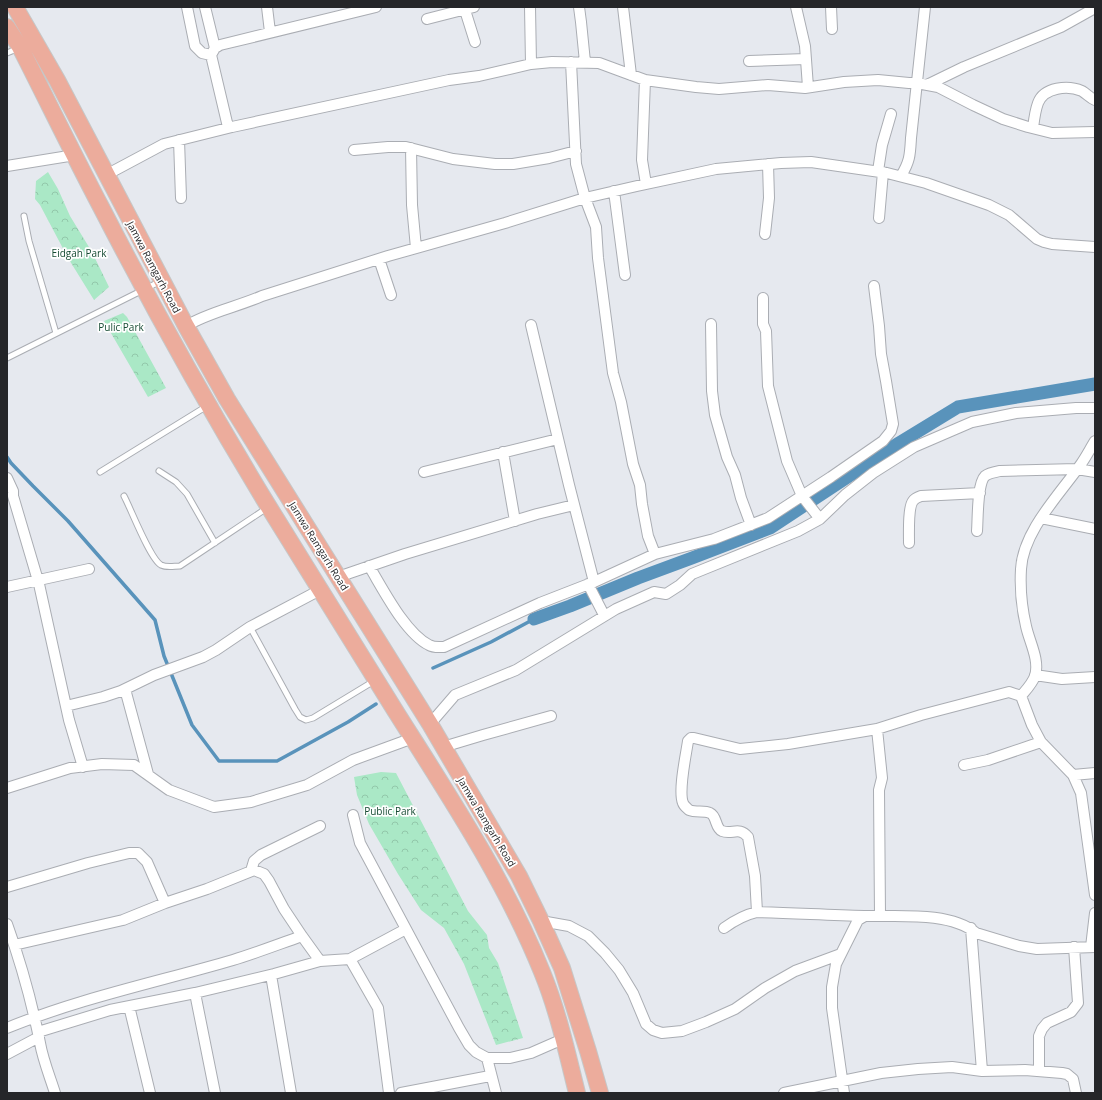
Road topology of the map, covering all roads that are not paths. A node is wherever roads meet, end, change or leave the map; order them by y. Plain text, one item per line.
1 (15, 7) edge
2 (187, 7) edge
3 (206, 7) edge
4 (267, 7) edge
5 (376, 7) edge
6 (530, 7) edge
7 (579, 7) edge
8 (623, 7) edge
9 (796, 7) edge
10 (831, 7) edge
11 (925, 7) edge
12 (467, 8) edge
13 (1095, 8) edge
14 (344, 11) edge
15 (427, 19) dead end
16 (7, 27) edge
17 (832, 29) dead end
18 (270, 32) junction
19 (475, 42) dead end
20 (13, 50) edge
21 (213, 52) junction
22 (806, 59) junction
23 (749, 61) dead end
24 (571, 62) junction
25 (585, 62) junction
26 (531, 64) junction
27 (631, 75) junction
28 (645, 80) junction
29 (922, 84) junction
30 (808, 87) junction
31 (1095, 100) edge
32 (891, 114) dead end
33 (228, 128) junction
34 (1033, 128) junction
35 (1095, 132) edge
36 (179, 140) junction
37 (411, 148) junction
38 (354, 150) dead end
39 (576, 150) junction
40 (75, 155) junction
41 (768, 164) junction
42 (7, 166) edge
43 (880, 172) junction
44 (106, 175) junction
45 (900, 176) junction
46 (646, 184) junction
47 (614, 191) junction
48 (181, 198) dead end
49 (585, 198) junction
50 (24, 216) dead end
51 (879, 218) dead end
52 (765, 234) dead end
53 (1095, 246) edge
54 (416, 248) junction
55 (379, 259) junction
56 (625, 275) dead end
57 (162, 280) junction
58 (874, 286) dead end
59 (144, 288) junction
60 (391, 295) dead end
61 (763, 298) dead end
62 (711, 324) dead end
63 (531, 325) dead end
64 (186, 326) junction
65 (56, 333) junction
66 (7, 358) edge
67 (208, 405) junction
68 (1095, 408) edge
69 (558, 439) junction
70 (1095, 441) edge
71 (503, 452) junction
72 (1077, 469) junction
73 (159, 471) dead end
74 (100, 472) dead end
75 (424, 472) dead end
76 (1095, 472) edge
77 (7, 478) edge
78 (980, 494) junction
79 (124, 496) dead end
80 (10, 498) edge
81 (803, 499) junction
82 (574, 505) junction
83 (269, 506) junction
84 (818, 516) junction
85 (1041, 518) junction
86 (515, 521) junction
87 (751, 525) junction
88 (1095, 529) edge
89 (977, 531) dead end
90 (215, 543) junction
91 (909, 543) dead end
92 (655, 554) junction
93 (369, 566) junction
94 (89, 569) dead end
95 (338, 577) junction
96 (38, 580) junction
97 (591, 585) junction
98 (7, 587) edge
99 (320, 590) junction
100 (604, 615) junction
101 (250, 627) junction
102 (1035, 675) junction
103 (1095, 677) edge
104 (379, 684) junction
105 (125, 689) junction
106 (1021, 696) junction
107 (66, 706) junction
108 (551, 716) dead end
109 (430, 724) junction
110 (877, 729) junction
111 (413, 738) junction
112 (1041, 742) junction
113 (443, 747) junction
114 (964, 765) dead end
115 (83, 767) junction
116 (1095, 773) edge
117 (148, 774) junction
118 (1073, 775) junction
119 (8, 786) edge
120 (354, 815) dead end
121 (320, 826) dead end
122 (251, 871) junction
123 (7, 887) edge
124 (1095, 894) edge
125 (165, 903) junction
126 (757, 912) junction
127 (1095, 913) edge
128 (865, 916) junction
129 (880, 916) junction
130 (541, 921) junction
131 (7, 924) edge
132 (724, 928) dead end
133 (971, 928) junction
134 (406, 929) junction
135 (302, 936) junction
136 (14, 945) junction
137 (1074, 947) junction
138 (1093, 947) edge
139 (841, 954) junction
140 (350, 959) junction
141 (320, 961) junction
142 (271, 975) junction
143 (195, 993) junction
144 (129, 1006) junction
145 (34, 1017) junction
146 (579, 1020) junction
147 (7, 1028) edge
148 (562, 1033) junction
149 (39, 1035) junction
150 (7, 1054) edge
151 (487, 1058) junction
152 (982, 1071) junction
153 (1039, 1071) junction
154 (490, 1076) junction
155 (842, 1080) junction
156 (55, 1093) edge
157 (150, 1093) edge
158 (215, 1093) edge
159 (292, 1093) edge
160 (389, 1093) edge
161 (401, 1093) edge
162 (496, 1093) edge
163 (577, 1093) edge
164 (600, 1093) edge
165 (784, 1093) edge
166 (844, 1093) edge
167 (1076, 1093) edge

1 - 44 highway, Jamwa Ramgarh Road
2 - 21 street
3 - 21 street
4 - 18 street
5 - 14 street
6 - 26 street
7 - 25 street
8 - 27 street
9 - 22 street
10 - 17 street
11 - 29 street
12 - 15 street
12 - 19 street
13 - 29 street
14 - 18 street
16 - 20 highway, Jamwa Ramgarh Road
18 - 21 street
20 - 40 highway, Jamwa Ramgarh Road
21 - 33 street
22 - 23 street
22 - 30 street
24 - 25 street
24 - 26 street
24 - 39 street
25 - 27 street
26 - 33 street
27 - 28 street
28 - 30 street
28 - 46 street
29 - 30 street
29 - 34 street
29 - 45 street
31 - 34 street
32 - 43 street
33 - 36 street
34 - 35 street
36 - 44 street
36 - 48 street
37 - 38 street
37 - 39 street
37 - 54 street
39 - 49 street
40 - 42 street
40 - 59 highway, Jamwa Ramgarh Road
41 - 43 street
41 - 46 street
41 - 52 street
43 - 45 street
43 - 51 street
44 - 57 highway, Jamwa Ramgarh Road
45 - 53 street
46 - 47 street
47 - 49 street
47 - 56 street
49 - 54 street
49 - 92 street
50 - 65 lane
54 - 55 street
55 - 60 street
55 - 64 street
57 - 59 lane
57 - 64 highway, Jamwa Ramgarh Road
58 - 81 street
59 - 65 lane
59 - 67 highway, Jamwa Ramgarh Road
61 - 81 street
62 - 87 street
63 - 69 street
64 - 95 highway, Jamwa Ramgarh Road
65 - 66 lane
67 - 74 lane
67 - 83 highway, Jamwa Ramgarh Road
68 - 84 street
69 - 71 street
69 - 82 street
70 - 72 street
71 - 75 street
71 - 86 street
72 - 76 street
72 - 78 street
72 - 85 street
73 - 90 lane
77 - 80 street
78 - 89 street
78 - 91 street
79 - 90 lane
80 - 96 street
81 - 84 street
81 - 87 street
82 - 86 street
82 - 97 street
83 - 90 lane
83 - 99 highway, Jamwa Ramgarh Road
84 - 100 street
85 - 88 street
85 - 102 street
86 - 93 street
87 - 92 street
92 - 97 street
93 - 95 street
93 - 97 street
94 - 96 street
95 - 109 highway, Jamwa Ramgarh Road
96 - 98 street
96 - 107 street
97 - 100 street
99 - 101 street
99 - 104 highway, Jamwa Ramgarh Road
100 - 109 street
101 - 104 lane
101 - 105 street
102 - 103 street
102 - 106 street
104 - 111 highway, Jamwa Ramgarh Road
105 - 107 street
105 - 117 street
106 - 110 street
106 - 112 street
107 - 115 street
108 - 113 street
109 - 113 highway, Jamwa Ramgarh Road
110 - 126 street
110 - 129 street
111 - 117 street
111 - 148 highway, Jamwa Ramgarh Road
112 - 114 street
112 - 118 street
113 - 130 highway, Jamwa Ramgarh Road
115 - 117 street
115 - 119 street
116 - 118 street
118 - 124 street
120 - 134 street
121 - 122 street
122 - 125 street
122 - 135 street
123 - 125 street
125 - 136 street
126 - 128 street
126 - 132 street
127 - 138 street
128 - 129 street
128 - 139 street
129 - 133 street
130 - 139 street
130 - 146 highway, Jamwa Ramgarh Road
131 - 136 street
133 - 137 street
133 - 152 street
134 - 140 street
134 - 151 street
135 - 141 street
135 - 145 street
136 - 145 street
137 - 138 street
137 - 153 street
139 - 155 street
140 - 141 street
140 - 160 street
141 - 142 street
142 - 143 street
142 - 159 street
143 - 144 street
143 - 158 street
144 - 149 street
144 - 157 street
145 - 147 street
145 - 149 street
146 - 148 highway
146 - 164 highway, Jamwa Ramgarh Road
148 - 151 street
148 - 163 highway, Jamwa Ramgarh Road
149 - 150 street
149 - 156 street
151 - 154 street
152 - 153 street
152 - 155 street
153 - 167 street
154 - 161 street
154 - 162 street
155 - 165 street
155 - 166 street

